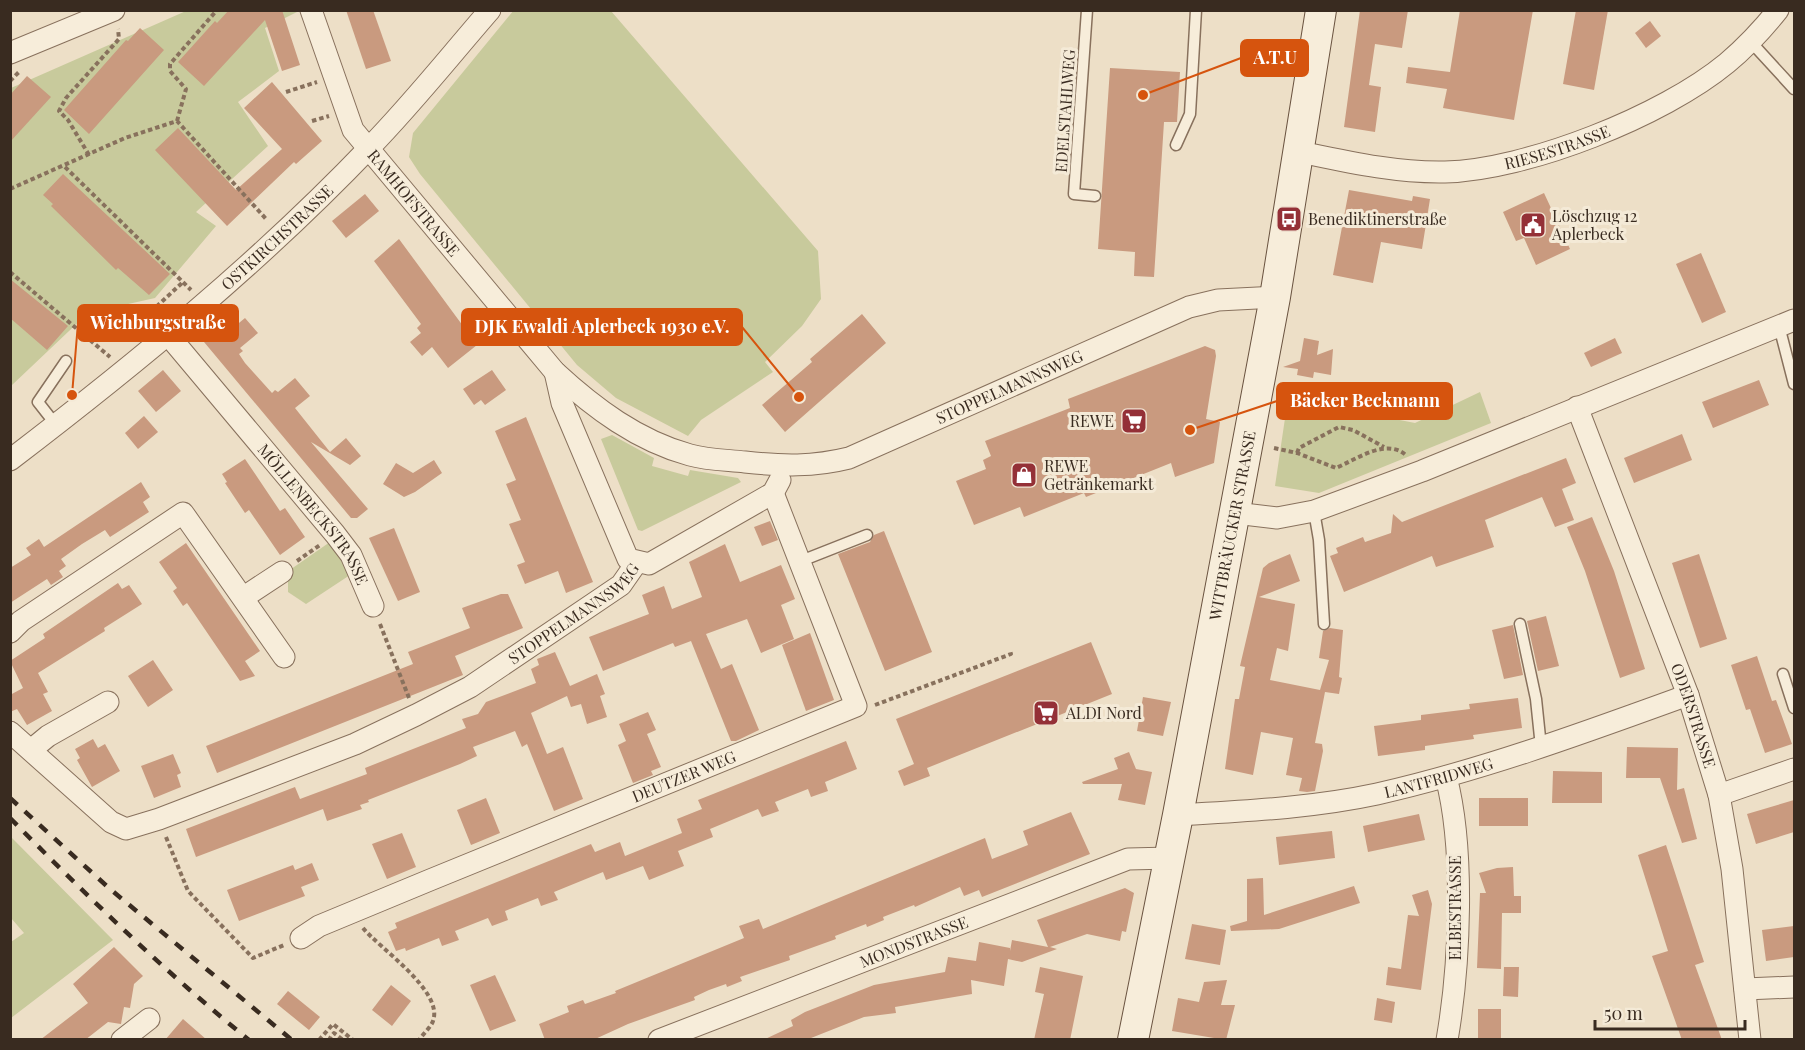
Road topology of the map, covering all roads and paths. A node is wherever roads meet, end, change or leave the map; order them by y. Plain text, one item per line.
1 (217, 10) edge
2 (311, 10) edge
3 (490, 10) edge
4 (1087, 10) edge
5 (1196, 10) edge
6 (1321, 10) edge
7 (1778, 10) edge
8 (115, 15) edge
9 (1751, 42) junction
10 (10, 53) edge
11 (332, 77) junction
12 (1794, 89) edge
13 (286, 92) dead end
14 (177, 121) junction
15 (1176, 145) dead end
16 (370, 148) junction
17 (1300, 152) junction
18 (89, 155) junction
19 (65, 167) junction
20 (10, 189) edge
21 (1095, 196) dead end
22 (279, 234) junction
23 (10, 272) edge
24 (183, 282) junction
25 (1275, 297) junction
26 (204, 303) junction
27 (1786, 323) edge
28 (168, 336) junction
29 (88, 338) junction
30 (66, 361) dead end
31 (126, 371) junction
32 (555, 372) junction
33 (1794, 384) edge
34 (1577, 407) junction
35 (56, 425) junction
36 (1384, 447) junction
37 (1274, 448) dead end
38 (1297, 453) junction
39 (10, 460) edge
40 (786, 467) junction
41 (1422, 471) junction
42 (773, 493) junction
43 (1314, 512) junction
44 (1235, 513) junction
45 (335, 534) junction
46 (867, 535) dead end
47 (801, 561) junction
48 (637, 562) junction
49 (282, 572) joint
50 (244, 597) junction
51 (373, 606) joint
52 (1324, 624) dead end
53 (1520, 624) dead end
54 (10, 632) edge
55 (1010, 651) dead end
56 (284, 657) dead end
57 (1783, 674) dead end
58 (1688, 695) junction
59 (108, 702) dead end
60 (856, 706) junction
61 (1794, 708) edge
62 (416, 715) junction
63 (10, 732) edge
64 (1541, 747) junction
65 (31, 750) junction
66 (1794, 769) edge
67 (1446, 777) junction
68 (1719, 795) junction
69 (1178, 815) junction
70 (159, 819) junction
71 (1170, 858) junction
72 (352, 913) junction
73 (301, 938) joint
74 (1794, 987) edge
75 (1745, 989) junction
76 (149, 1019) dead end
77 (320, 1039) edge
78 (122, 1040) edge
79 (332, 1040) edge
80 (343, 1040) edge
81 (353, 1040) edge
82 (419, 1040) edge
83 (659, 1040) edge
84 (1133, 1040) edge
85 (1447, 1040) edge
86 (1750, 1040) edge

1 - 14 path
2 - 11 street, RAMHOFSTRASSE
3 - 16 street, OSTKIRCHSTRASSE
4 - 21 lane, EDELSTAHLWEG
5 - 15 lane
6 - 17 main road, WITTBRÄUCKER STRASSE
7 - 9 street, RIESESTRASSE
8 - 10 street
8 - 18 path
9 - 12 lane
9 - 17 street, RIESESTRASSE
11 - 13 path
11 - 16 street, RAMHOFSTRASSE
14 - 18 path
14 - 22 path
16 - 22 street, OSTKIRCHSTRASSE
16 - 32 street, RAMHOFSTRASSE
17 - 25 main road, WITTBRÄUCKER STRASSE
18 - 19 path
19 - 20 path
19 - 24 path
22 - 26 street, OSTKIRCHSTRASSE
23 - 29 path
24 - 26 path
24 - 29 path
25 - 40 street, STOPPELMANNSWEG
25 - 44 main road, WITTBRÄUCKER STRASSE
26 - 28 street, OSTKIRCHSTRASSE
27 - 33 lane
27 - 34 street
28 - 31 street, OSTKIRCHSTRASSE
28 - 45 street, MÖLLENBECKSTRASSE
29 - 31 path
30 - 35 lane
31 - 35 street, OSTKIRCHSTRASSE
32 - 40 street, RAMHOFSTRASSE
32 - 48 street, RAMHOFSTRASSE
34 - 41 street
34 - 58 street, ODERSTRASSE
35 - 39 street, OSTKIRCHSTRASSE
36 - 38 path
36 - 38 path
36 - 41 path
37 - 38 path
40 - 42 street
41 - 43 street
42 - 47 street
42 - 48 street, STOPPELMANNSWEG
43 - 44 street
43 - 52 lane
44 - 69 main road, WITTBRÄUCKER STRASSE
45 - 49 path
45 - 51 street, MÖLLENBECKSTRASSE
46 - 47 lane
47 - 60 street
48 - 62 street, STOPPELMANNSWEG
49 - 50 street
50 - 54 street
50 - 56 street
51 - 62 path, MÖLLENBECKSTRASSE
53 - 64 lane
55 - 60 path
57 - 61 lane
58 - 64 street, LANTFRIDWEG
58 - 68 street, ODERSTRASSE
59 - 65 street
60 - 72 street, DEUTZER WEG
62 - 70 street, STOPPELMANNSWEG
63 - 65 street
64 - 67 street, LANTFRIDWEG
65 - 70 street, STOPPELMANNSWEG
66 - 68 street
67 - 69 street, LANTFRIDWEG
67 - 85 street, ELBESTRASSE
68 - 75 street, ODERSTRASSE
69 - 71 main road, WITTBRÄUCKER STRASSE
70 - 73 path
71 - 83 street, MONDSTRASSE
71 - 84 main road, WITTBRÄUCKER STRASSE
72 - 73 street, DEUTZER WEG
72 - 82 path
74 - 75 street
75 - 86 street, ODERSTRASSE
76 - 78 street
77 - 81 path
79 - 80 path

